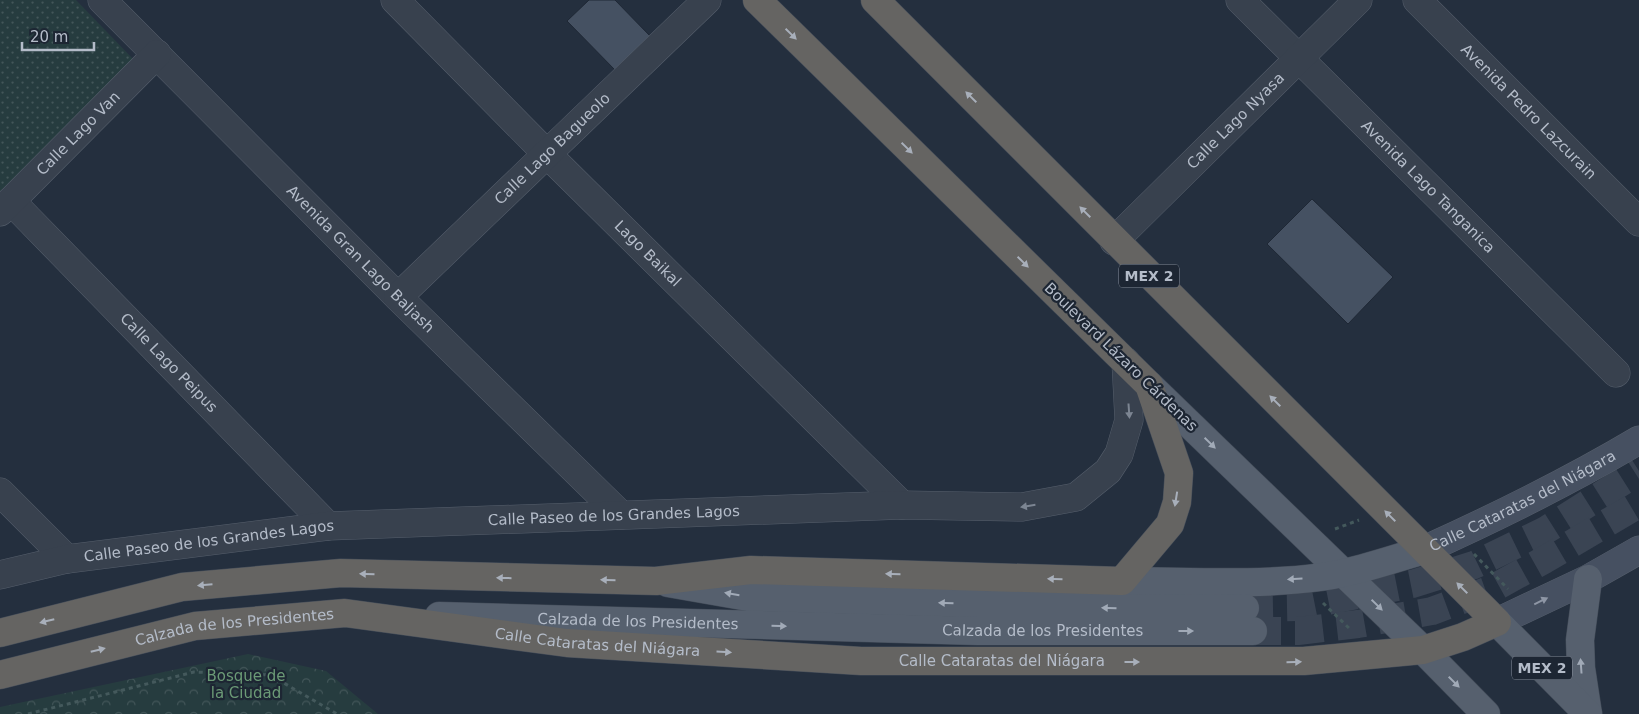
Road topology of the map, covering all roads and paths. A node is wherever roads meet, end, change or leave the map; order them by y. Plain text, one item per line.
1 (102, 0) edge
2 (394, 0) edge
3 (707, 0) edge
4 (756, 0) edge
5 (874, 0) edge
6 (1240, 0) edge
7 (1358, 0) edge
8 (1417, 0) edge
9 (157, 54) junction
10 (1299, 59) junction
11 (548, 155) junction
12 (6, 207) edge
13 (1639, 222) edge
14 (1114, 241) junction
15 (398, 297) junction
16 (1126, 362) junction
17 (1616, 373) dead end
18 (1149, 385) junction
19 (1639, 440) edge
20 (0, 492) edge
21 (902, 506) junction
22 (1385, 511) junction
23 (621, 515) junction
24 (328, 526) junction
25 (1456, 536) junction
26 (1308, 539) junction
27 (1424, 550) junction
28 (1639, 550) edge
29 (68, 559) junction
30 (1344, 573) junction
31 (0, 575) edge
32 (1588, 578) junction
33 (656, 580) junction
34 (1299, 580) junction
35 (1122, 581) junction
36 (1527, 608) junction
37 (345, 613) junction
38 (1497, 622) junction
39 (0, 633) edge
40 (1423, 650) junction
41 (1376, 655) junction
42 (0, 675) edge
43 (28, 714) edge
44 (338, 714) edge
45 (1486, 714) edge
46 (1588, 714) edge

1 - 9 street, Avenida Gran Lago Baljash
2 - 11 street, Lago Baikal
3 - 11 street, Calle Lago Bagueolo
4 -> 16 highway, Boulevard Lázaro Cárdenas
14 -> 5 highway, MEX 2
6 - 10 street, Avenida Lago Tanganica
7 - 10 street, Calle Lago Nyasa
8 - 13 street, Avenida Pedro Lazcurain
9 - 12 street, Calle Lago Van
9 - 15 street, Avenida Gran Lago Baljash
10 - 14 street, Calle Lago Nyasa
10 - 17 street, Avenida Lago Tanganica
11 - 15 street, Calle Lago Bagueolo
11 - 21 street, Lago Baikal
12 - 24 street, Calle Lago Peipus
22 -> 14 highway, MEX 2
15 - 23 street, Avenida Gran Lago Baljash
16 - 18 highway, Boulevard Lázaro Cárdenas
16 -> 21 street, Calle Paseo de los Grandes Lagos
18 -> 26 main road, Boulevard Lázaro Cárdenas
18 -> 35 highway
19 - 25 main road, Calle Cataratas del Niágara
20 - 29 street
21 - 23 street, Calle Paseo de los Grandes Lagos
22 - 26 path
27 -> 22 highway, MEX 2
23 - 24 street, Calle Paseo de los Grandes Lagos
24 - 29 street, Calle Paseo de los Grandes Lagos
25 - 27 main road, Calle Cataratas del Niágara
25 - 36 path
26 - 30 main road, Boulevard Lázaro Cárdenas
27 - 30 main road, Calle Cataratas del Niágara
38 -> 27 highway, MEX 2
28 - 32 main road, Calle Cataratas del Niágara
29 - 31 street, Calle Paseo de los Grandes Lagos
30 - 34 main road, Calle Cataratas del Niágara
30 -> 40 main road, Boulevard Lázaro Cárdenas
36 -> 32 main road, Calle Cataratas del Niágara
46 -> 32 main road
35 -> 33 highway, Calle Cataratas del Niágara
37 -> 33 main road, Calzada de los Presidentes
33 -> 39 highway, Calzada de los Presidentes
34 -> 35 main road, Calle Cataratas del Niágara
34 - 41 path
36 - 38 main road, Calle Cataratas del Niágara
37 -> 41 highway, Calle Cataratas del Niágara
42 -> 37 highway, Calzada de los Presidentes
38 - 40 highway, Calle Cataratas del Niágara
38 - 46 main road, MEX 2
40 - 41 highway, Calle Cataratas del Niágara
40 -> 45 main road, Boulevard Lázaro Cárdenas
43 - 44 path

